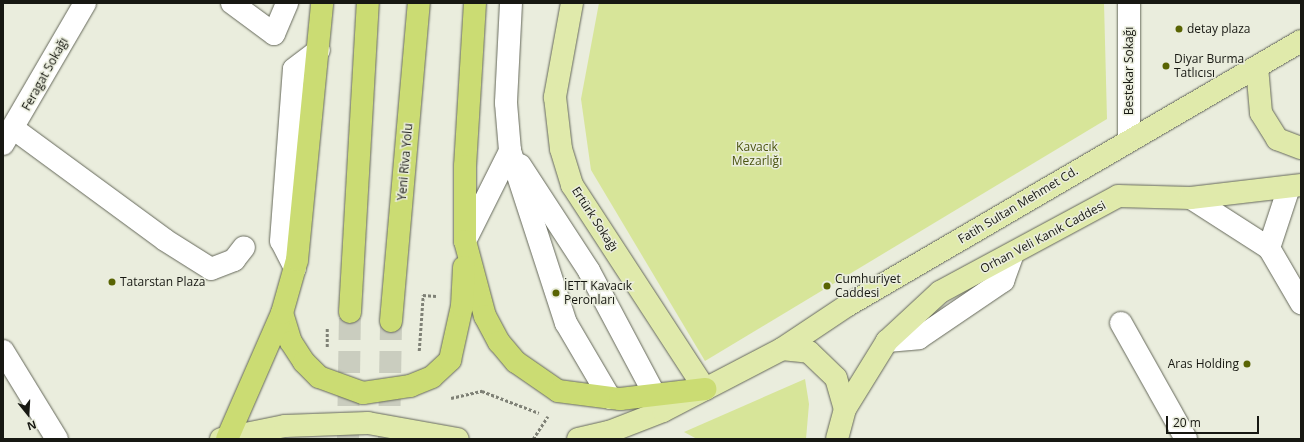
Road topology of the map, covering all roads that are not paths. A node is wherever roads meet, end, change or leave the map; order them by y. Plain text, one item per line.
1 (85, 3) edge
2 (232, 3) edge
3 (287, 3) edge
4 (322, 3) edge
5 (368, 3) edge
6 (419, 3) edge
7 (476, 3) edge
8 (511, 3) edge
9 (572, 3) edge
10 (1129, 3) edge
11 (1301, 41) edge
12 (1257, 67) junction
13 (8, 137) edge
14 (1129, 139) junction
15 (1301, 148) edge
16 (510, 151) junction
17 (1295, 186) edge
18 (1191, 198) junction
19 (465, 240) junction
20 (244, 248) dead end
21 (1269, 248) junction
22 (1301, 302) edge
23 (350, 312) tunnel mouth
24 (282, 313) junction
25 (391, 321) tunnel mouth
26 (1121, 323) dead end
27 (782, 349) junction
28 (3, 351) edge
29 (705, 389) junction
30 (655, 395) junction
31 (610, 398) junction
32 (845, 409) junction
33 (225, 438) edge
34 (57, 439) edge
35 (458, 439) edge
36 (578, 439) edge
37 (836, 439) edge
38 (1186, 439) edge

1 - 13 street, Feragat Sokağı
2 - 3 street
4 - 24 highway
5 - 23 highway
6 - 25 highway, Yeni Riva Yolu
7 - 19 highway
8 - 16 street
9 - 29 main road, Ertürk Sokağı
10 - 14 street, Bestekar Sokağı
11 - 12 main road, Fatih Sultan Mehmet Cd.
12 - 14 main road, Fatih Sultan Mehmet Cd.
12 - 15 main road
13 - 20 street
14 - 27 main road, Fatih Sultan Mehmet Cd.
16 - 19 street
16 - 30 street
16 - 31 street
17 - 18 main road, Orhan Veli Kanık Caddesi
17 - 21 street
18 - 21 street
18 - 32 main road, Orhan Veli Kanık Caddesi
19 - 24 highway
19 - 31 highway
21 - 22 street
24 - 33 highway
26 - 38 street
27 - 29 main road, Fatih Sultan Mehmet Cd.
27 - 32 main road
28 - 34 street
29 - 30 highway
29 - 36 main road, Fatih Sultan Mehmet Cd.
30 - 31 highway
32 - 37 main road, Orhan Veli Kanık Caddesi
33 - 35 main road

